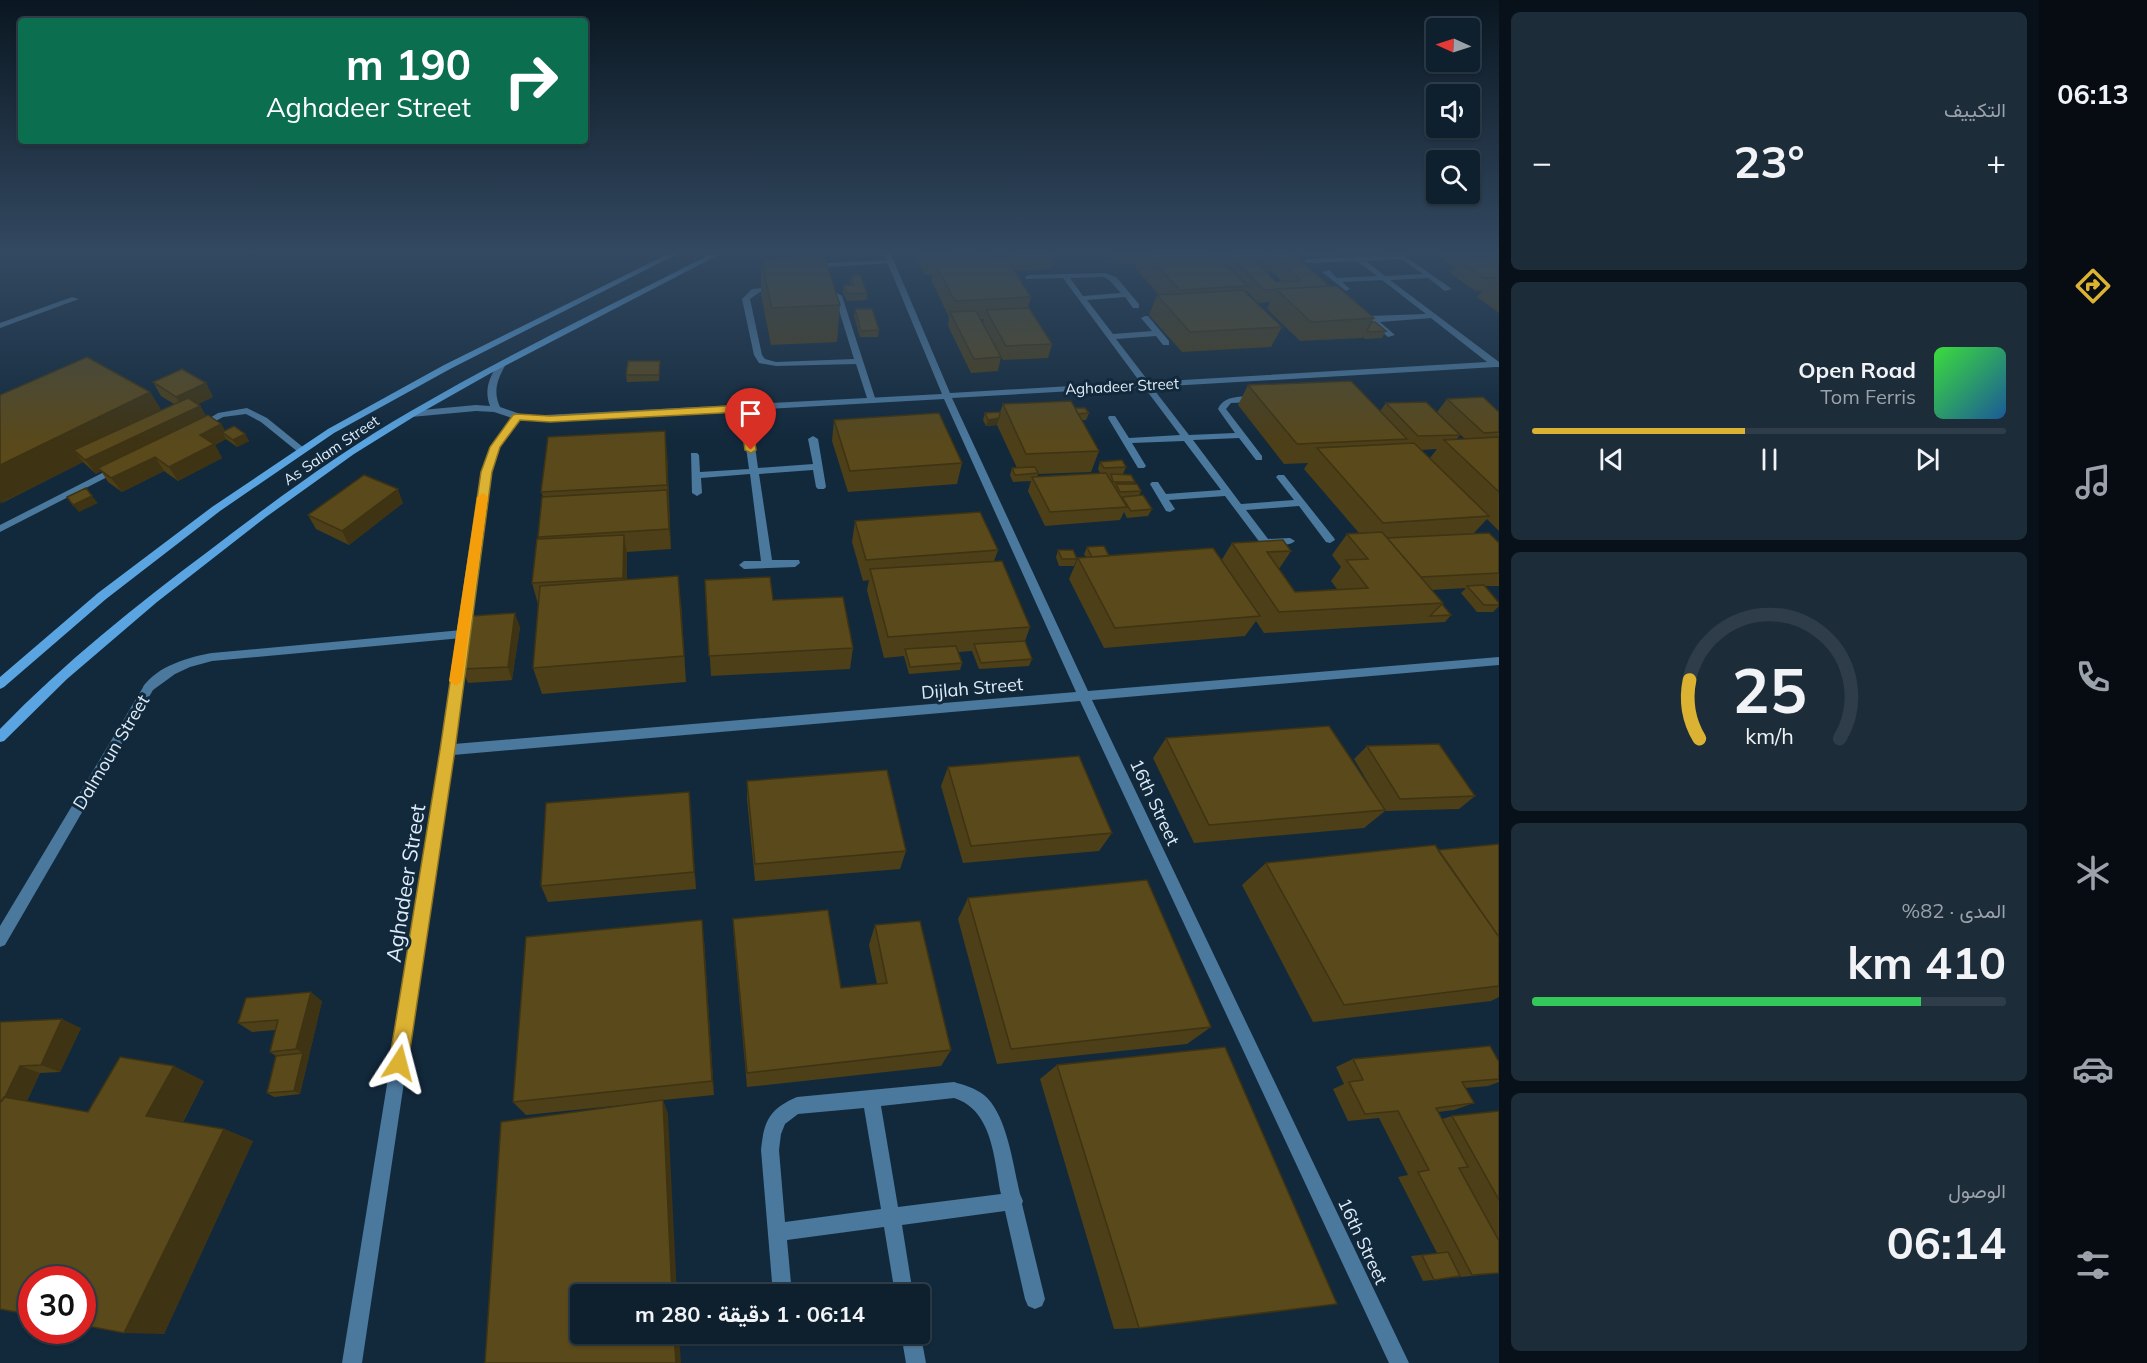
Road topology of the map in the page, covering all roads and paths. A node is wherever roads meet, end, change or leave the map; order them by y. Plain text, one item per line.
1 (29, 316) edge
2 (549, 316) edge
3 (598, 316) edge
4 (750, 316) edge
5 (845, 316) edge
6 (913, 316) edge
7 (1095, 316) edge
8 (1369, 316) edge
9 (1432, 316) joint
10 (1145, 318) dead end
11 (1373, 320) junction
12 (0, 326) edge
13 (1158, 333) junction
14 (1390, 335) dead end
15 (1111, 337) junction
16 (1166, 343) dead end
17 (860, 360) junction
18 (501, 366) junction
19 (1497, 366) edge
20 (1147, 384) junction
21 (947, 396) junction
22 (1270, 398) edge
23 (872, 401) junction
24 (745, 408) junction
25 (496, 409) junction
26 (411, 414) junction
27 (517, 417) junction
28 (1112, 418) dead end
29 (189, 432) edge
30 (1241, 435) junction
31 (1187, 437) junction
32 (813, 439) dead end
33 (1126, 441) junction
34 (301, 450) junction
35 (694, 455) dead end
36 (1259, 458) dead end
37 (126, 464) edge
38 (1141, 466) dead end
39 (818, 467) junction
40 (754, 471) junction
41 (696, 475) junction
42 (1281, 477) dead end
43 (1155, 484) dead end
44 (821, 487) dead end
45 (697, 493) dead end
46 (1228, 493) junction
47 (1162, 497) junction
48 (1302, 503) junction
49 (1238, 507) junction
50 (1170, 509) dead end
51 (0, 529) edge
52 (1330, 540) dead end
53 (1290, 541) dead end
54 (1265, 542) junction
55 (1248, 543) edge
56 (795, 563) dead end
57 (767, 564) junction
58 (744, 565) dead end
59 (462, 634) junction
60 (1499, 662) edge
61 (0, 684) edge
62 (1084, 696) junction
63 (0, 737) edge
64 (447, 750) junction
65 (0, 940) edge
66 (871, 1098) junction
67 (1014, 1202) junction
68 (891, 1217) junction
69 (777, 1232) junction
70 (781, 1284) edge
71 (902, 1284) edge
72 (1035, 1299) dead end
73 (912, 1344) edge
74 (352, 1363) edge
75 (915, 1363) edge
76 (1399, 1363) edge

1 - 12 street
2 - 34 street, As Salam Street
3 - 18 street, As Salam Street
4 - 17 street
5 - 17 street
6 - 21 street, 16th Street
7 - 15 street
8 - 11 street
9 - 11 street
9 - 19 street
10 - 13 street
11 - 14 street
13 - 15 street
13 - 16 street
15 - 20 street
17 - 23 street
18 - 25 street
18 - 26 street, As Salam Street
19 - 20 street, Aghadeer Street
20 - 21 street, Aghadeer Street
20 - 31 street
21 - 23 street, Aghadeer Street
21 - 62 street, 16th Street
22 - 30 street
23 - 24 street, Aghadeer Street
24 - 27 street, Aghadeer Street
24 - 40 street
25 - 26 street, Aghadeer Street
25 - 27 street, Aghadeer Street
26 - 63 street, As Salam Street
27 - 59 street, Aghadeer Street
28 - 33 street
29 - 34 street
30 - 31 street
30 - 36 street
31 - 33 street
31 - 46 street
32 - 39 street
33 - 38 street
34 - 61 street, As Salam Street
35 - 41 street
37 - 51 street
39 - 40 street
39 - 44 street
40 - 41 street
40 - 57 street
41 - 45 street
42 - 48 street
43 - 47 street
46 - 47 street
46 - 49 street
47 - 50 street
48 - 49 street
48 - 52 street
49 - 54 street
53 - 54 street
54 - 55 street
56 - 57 street
57 - 58 street
59 - 64 street, Aghadeer Street
59 - 65 street, Dalmoun Street
60 - 62 street, Dijlah Street
62 - 64 street, Dijlah Street
62 - 76 street, 16th Street
64 - 74 street, Aghadeer Street
66 - 67 street
66 - 68 street
66 - 69 street
67 - 68 street
67 - 72 street
68 - 69 street
68 - 71 street
69 - 70 street
73 - 75 street

